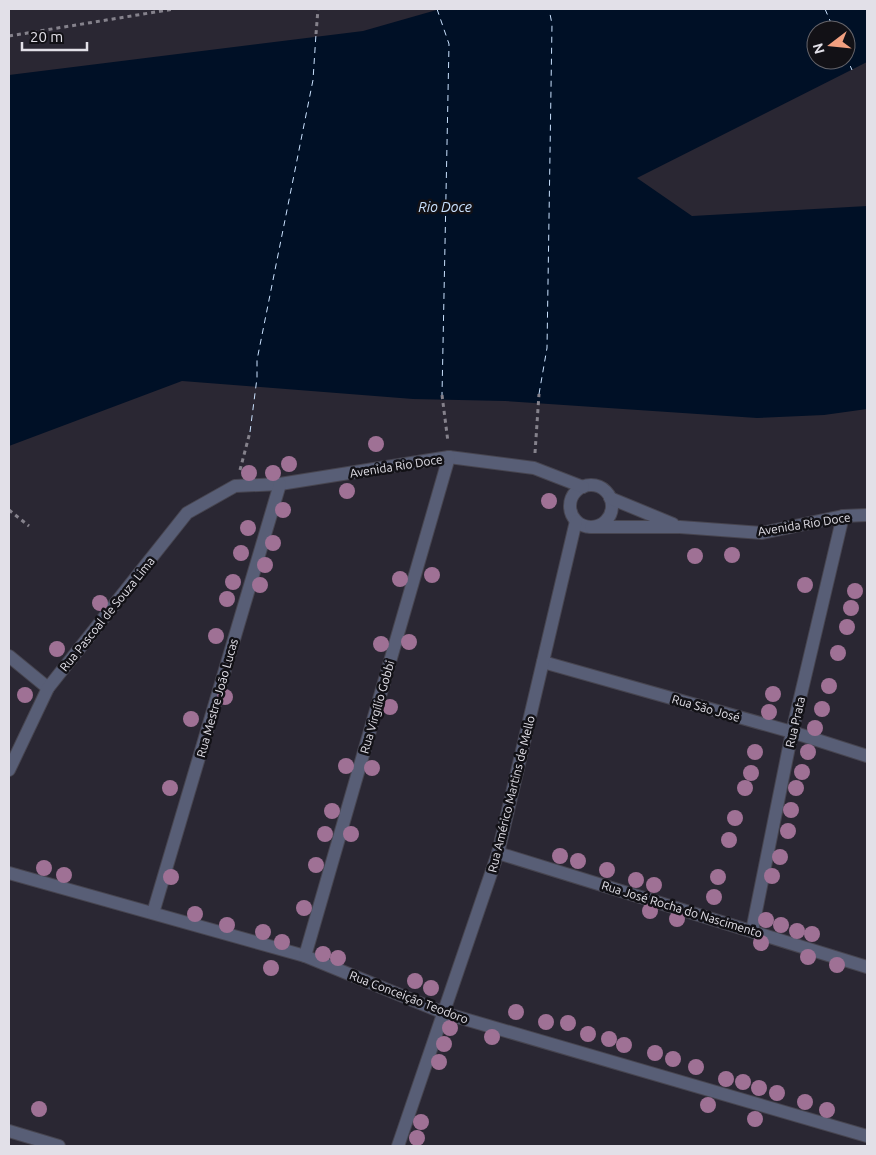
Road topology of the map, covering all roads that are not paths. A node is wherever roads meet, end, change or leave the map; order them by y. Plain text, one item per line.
1 (449, 457) junction
2 (280, 484) junction
3 (235, 486) joint
4 (583, 487) junction
5 (610, 498) junction
6 (844, 516) junction
7 (867, 516) edge
8 (576, 521) junction
9 (591, 527) junction
10 (680, 527) junction
11 (9, 656) edge
12 (543, 662) junction
13 (48, 688) junction
14 (792, 732) junction
15 (867, 756) edge
16 (9, 770) edge
17 (498, 852) junction
18 (9, 873) edge
19 (153, 913) junction
20 (752, 931) junction
21 (305, 956) junction
22 (867, 967) edge
23 (444, 1013) junction
24 (9, 1131) edge
25 (867, 1136) edge
26 (60, 1146) edge
27 (398, 1146) edge

1 - 2 street, Avenida Rio Doce
1 - 4 street, Avenida Rio Doce
1 - 21 street, Rua Virgílio Gobbi
2 - 3 street, Avenida Rio Doce
2 - 19 street, Rua Mestre João Lucas
3 - 13 street, Rua Pascoal de Souza Lima
4 - 5 street, Avenida Rio Doce
4 - 8 street
5 - 9 street
5 - 10 street, Avenida Rio Doce
6 - 7 street, Avenida Rio Doce
6 - 10 street, Avenida Rio Doce
6 - 14 street, Rua Prata
8 - 9 street, Avenida Rio Doce
8 - 12 street, Rua Américo Martins de Mello
9 - 10 street, Avenida Rio Doce
11 - 13 street
12 - 14 street, Rua São José
12 - 17 street, Rua Américo Martins de Mello
13 - 16 street, Rua Pascoal de Souza Lima
14 - 15 street, Rua São José
14 - 20 street, Rua Prata
17 - 20 street, Rua José Rocha do Nascimento
17 - 23 street, Rua Américo Martins de Mello
18 - 19 street, Rua Conceição Teodoro
19 - 21 street, Rua Conceição Teodoro
20 - 22 street, Rua José Rocha do Nascimento
21 - 23 street, Rua Conceição Teodoro
23 - 25 street, Rua Conceição Teodoro
23 - 27 street, Rua Américo Martins de Mello
24 - 26 street

